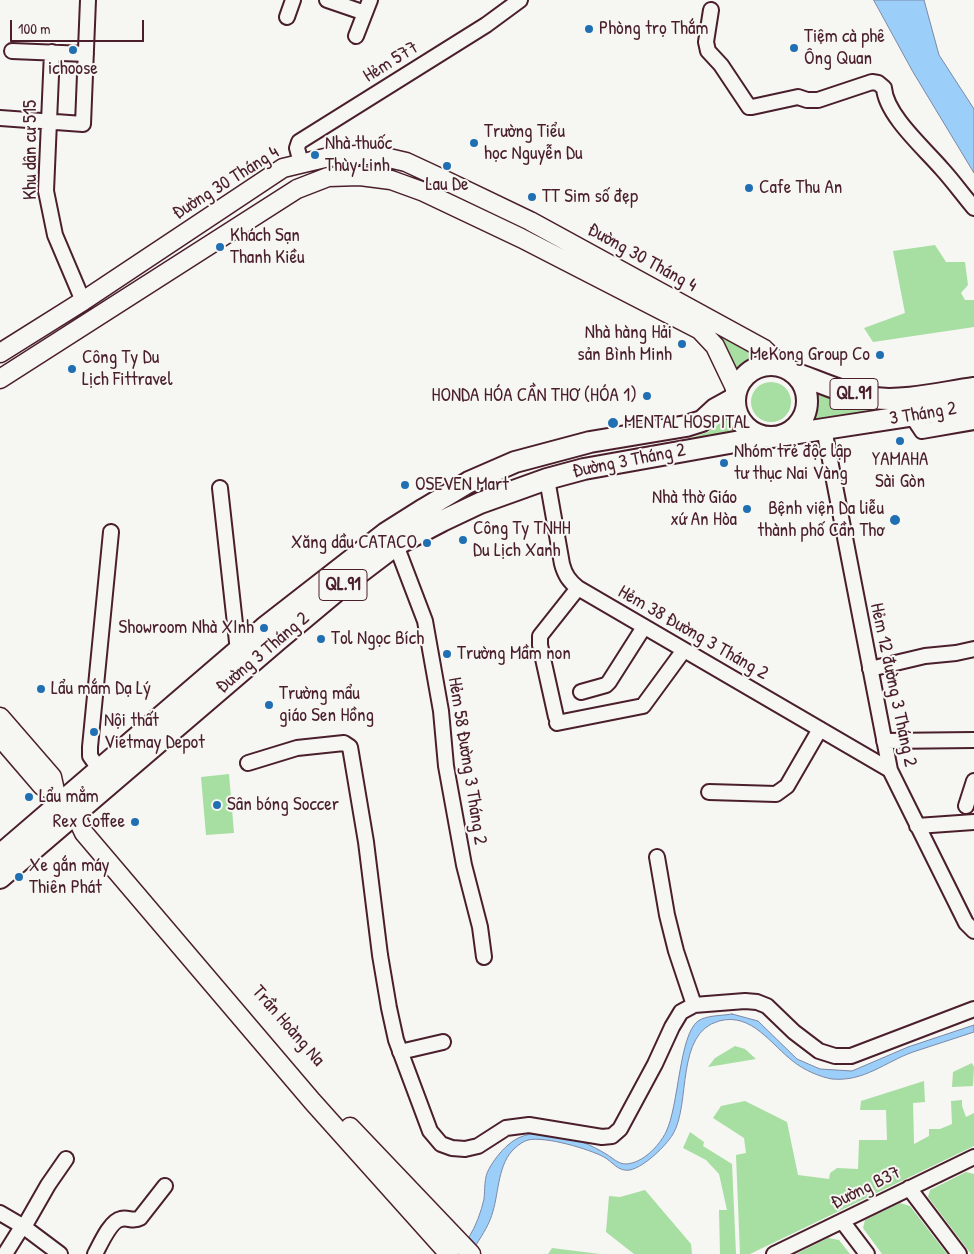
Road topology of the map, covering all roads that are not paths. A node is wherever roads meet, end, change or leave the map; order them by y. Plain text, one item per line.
1 (88, 0) edge
2 (293, 0) edge
3 (327, 0) edge
4 (520, 0) edge
5 (368, 6) edge
6 (711, 10) dead end
7 (287, 17) dead end
8 (356, 36) dead end
9 (12, 51) dead end
10 (52, 52) junction
11 (86, 54) junction
12 (0, 118) edge
13 (49, 122) junction
14 (300, 163) junction
15 (974, 208) edge
16 (530, 221) junction
17 (521, 238) junction
18 (83, 301) junction
19 (0, 353) edge
20 (788, 369) junction
21 (0, 379) edge
22 (974, 382) edge
23 (974, 388) edge
24 (735, 394) junction
25 (896, 398) junction
26 (974, 406) edge
27 (921, 414) junction
28 (974, 422) edge
29 (824, 428) junction
30 (773, 436) junction
31 (547, 478) junction
32 (220, 488) dead end
33 (111, 532) dead end
34 (396, 545) junction
35 (578, 588) junction
36 (644, 627) junction
37 (974, 649) edge
38 (684, 650) junction
39 (238, 652) junction
40 (870, 669) junction
41 (581, 692) dead end
42 (0, 718) edge
43 (820, 729) junction
44 (0, 737) edge
45 (974, 740) edge
46 (884, 742) junction
47 (248, 762) dead end
48 (100, 770) junction
49 (890, 770) junction
50 (974, 781) edge
51 (709, 792) dead end
52 (966, 806) dead end
53 (68, 807) junction
54 (974, 822) edge
55 (917, 826) junction
56 (0, 855) edge
57 (657, 857) dead end
58 (0, 878) edge
59 (974, 931) edge
60 (484, 957) dead end
61 (694, 1005) junction
62 (974, 1009) edge
63 (443, 1042) dead end
64 (400, 1052) junction
65 (974, 1157) edge
66 (66, 1159) dead end
67 (165, 1186) dead end
68 (909, 1188) junction
69 (0, 1213) edge
70 (842, 1221) junction
71 (24, 1227) junction
72 (449, 1250) edge
73 (5, 1254) edge
74 (60, 1254) edge
75 (95, 1254) edge
76 (470, 1254) edge
77 (774, 1254) edge
78 (867, 1254) edge
79 (959, 1254) edge

1 - 11 street
2 - 7 street
3 - 5 street
4 - 14 street, Hẻm 577
5 - 8 street
6 - 15 street
9 - 10 street
10 - 11 street
10 - 13 street, Khu dân cư 515
11 - 13 street
12 - 13 street
13 - 18 street, Khu dân cư 515
14 - 16 main road, Đường 30 Tháng 4
14 - 18 main road, Đường 30 Tháng 4
16 - 17 main road
16 - 20 main road, Đường 30 Tháng 4
17 - 21 main road, Đường 30 Tháng 4
17 - 24 main road, Đường 30 Tháng 4
18 - 19 main road, Đường 30 Tháng 4
20 - 24 highway, QL.91
20 - 25 highway, 3 Tháng 2 / QL.91
20 - 30 highway, QL.91
22 - 25 street
23 - 25 highway, 3 Tháng 2 / QL.91
24 - 30 highway
24 - 39 highway, Đường 3 Tháng 2 / QL.91
26 - 27 highway, 3 Tháng 2 / QL.91
27 - 28 street
27 - 29 highway, 3 Tháng 2 / QL.91
29 - 30 highway, 3 Tháng 2 / QL.91
29 - 40 street, Hẻm 12 đường 3 Tháng 2
30 - 31 highway, Đường 3 Tháng 2 / QL.91
31 - 34 highway, Đường 3 Tháng 2 / QL.91
31 - 35 street, Hẻm 38 Đường 3 Tháng 2
32 - 39 street
33 - 48 street
34 - 53 highway, Đường 3 Tháng 2 / QL.91
34 - 60 street, Hẻm 58 Đường 3 Tháng 2
35 - 36 street, Hẻm 38 Đường 3 Tháng 2
35 - 38 street
36 - 38 street, Hẻm 38 Đường 3 Tháng 2
36 - 41 street
37 - 40 street
38 - 43 street, Hẻm 38 Đường 3 Tháng 2
39 - 48 highway, Đường 3 Tháng 2 / QL.91
40 - 46 street, Hẻm 12 đường 3 Tháng 2
42 - 53 main road
43 - 49 street, Hẻm 38 Đường 3 Tháng 2
43 - 51 street
44 - 53 main road, Trần Hoàng Na
45 - 46 street
46 - 49 street, Hẻm 12 đường 3 Tháng 2
47 - 64 street
48 - 53 highway, Đường 3 Tháng 2 / QL.91
49 - 55 street, Hẻm 12 đường 3 Tháng 2
50 - 52 street
53 - 56 highway, Đường 3 Tháng 2 / QL.91
53 - 58 highway, Đường 3 Tháng 2 / QL.91
53 - 72 main road, Trần Hoàng Na
54 - 55 street
55 - 59 street, Hẻm 12 đường 3 Tháng 2
57 - 61 street
61 - 62 street
61 - 64 street
63 - 64 street
65 - 68 street, Đường B37
66 - 71 street
67 - 75 street
68 - 70 street, Đường B37
68 - 79 street
69 - 71 street
70 - 77 street, Đường B37
70 - 78 street
71 - 73 street
71 - 74 street
72 - 76 main road, Trần Hoàng Na

